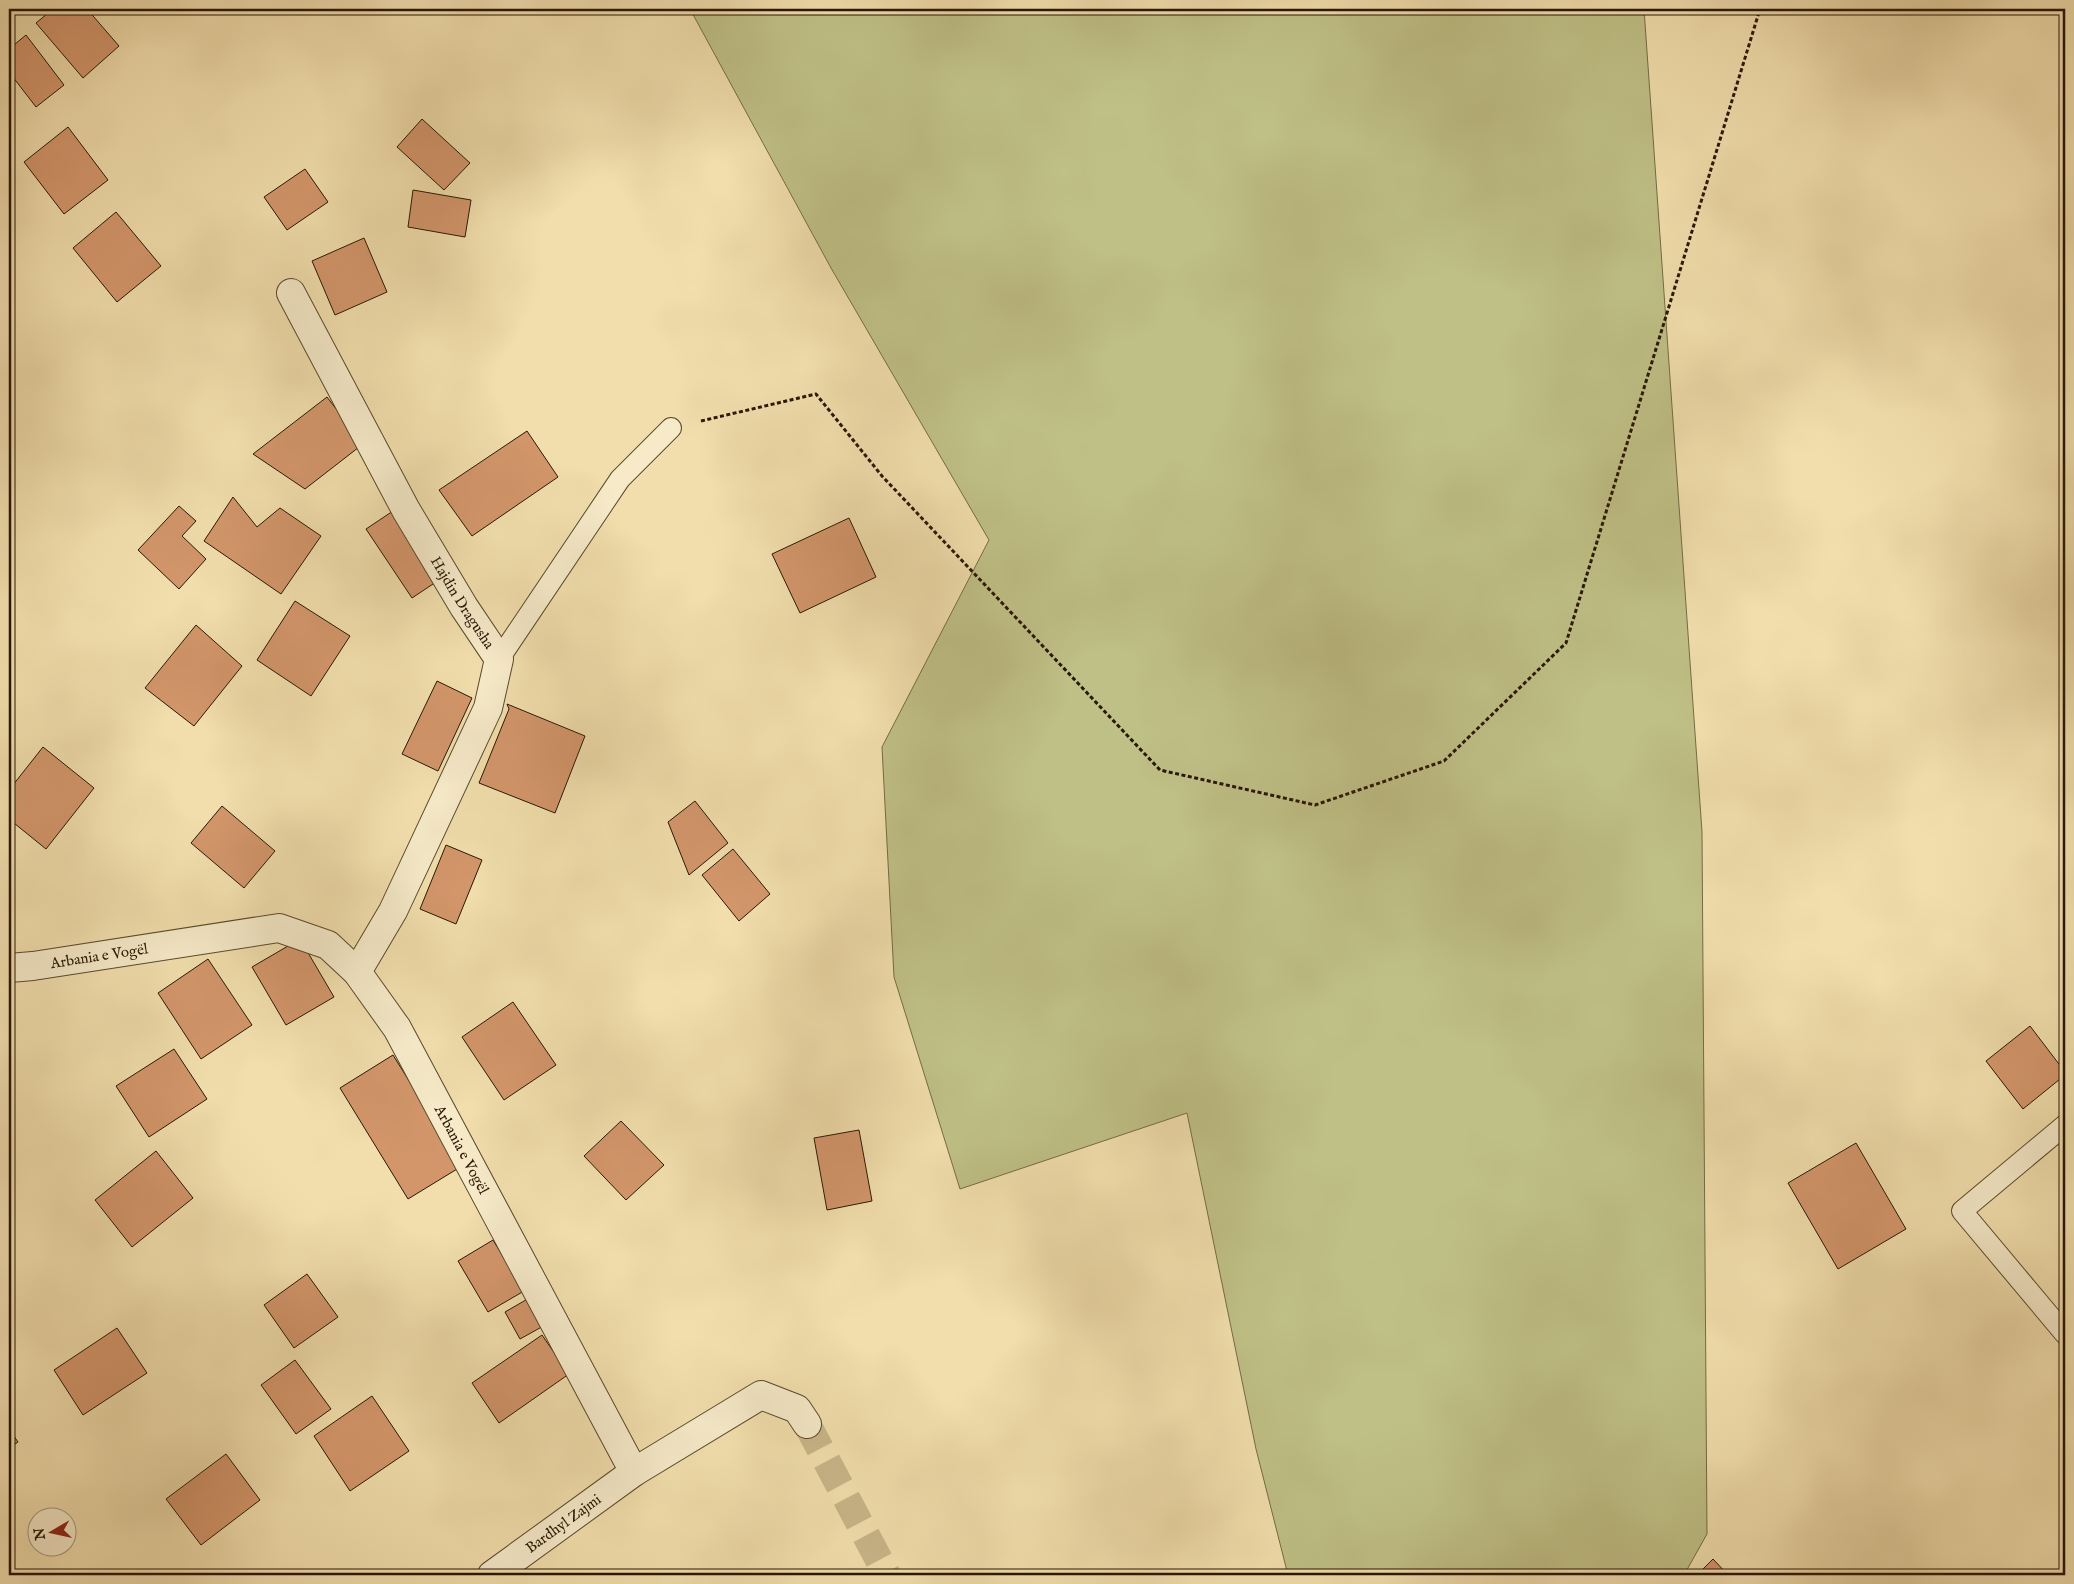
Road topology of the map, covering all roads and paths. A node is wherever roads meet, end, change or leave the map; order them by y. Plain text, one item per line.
1 (1760, 9) edge
2 (291, 293) dead end
3 (672, 428) joint
4 (499, 659) junction
5 (9, 968) edge
6 (357, 972) junction
7 (2065, 1125) edge
8 (2065, 1334) edge
9 (807, 1424) tunnel mouth
10 (634, 1472) junction
11 (492, 1575) edge

1 - 3 path
2 - 4 street, Hajdin Dragusha
3 - 4 lane
4 - 6 street, Hajdin Dragusha
5 - 6 street, Arbania e Vogël
6 - 10 street, Arbania e Vogël
7 - 8 lane
9 - 10 street
10 - 11 street, Bardhyl Zajmi

